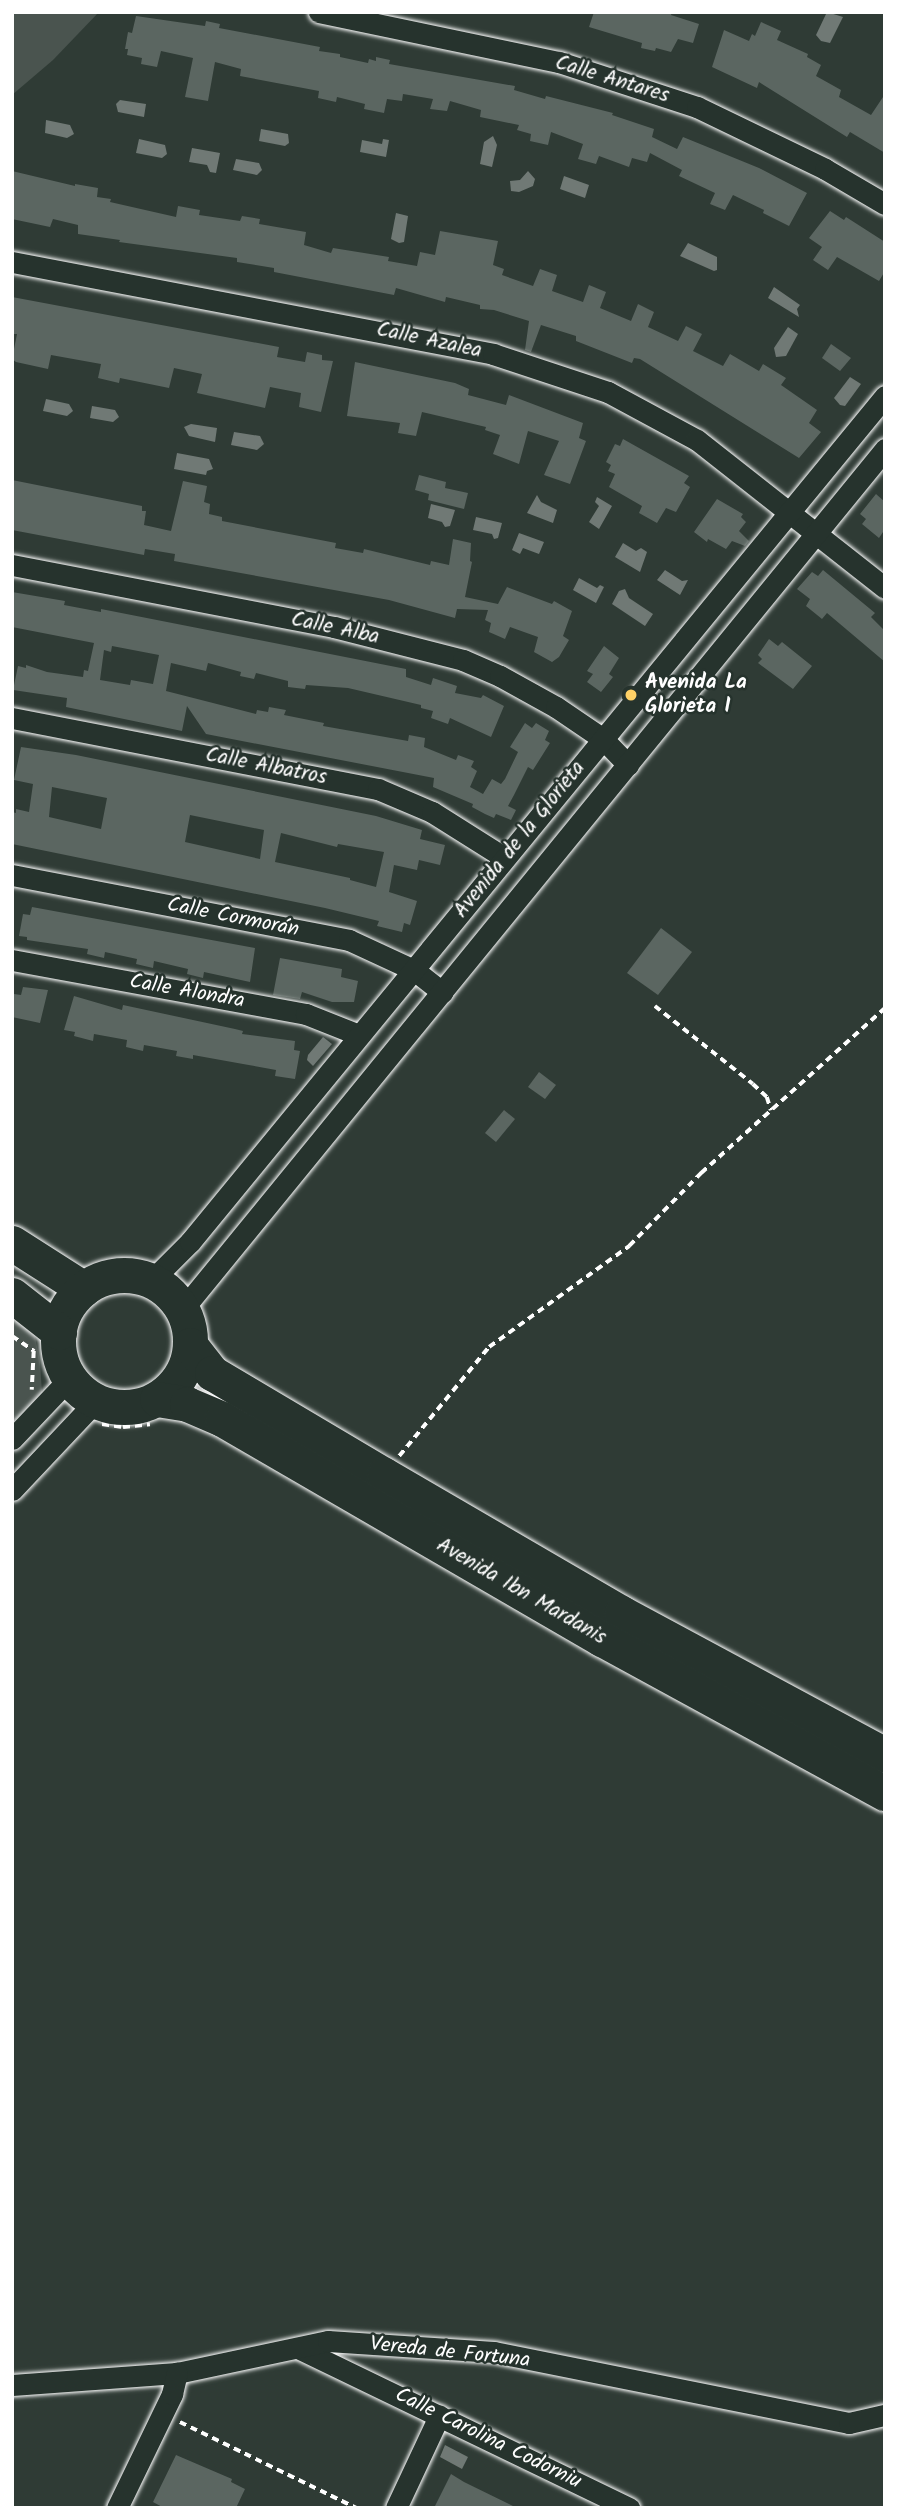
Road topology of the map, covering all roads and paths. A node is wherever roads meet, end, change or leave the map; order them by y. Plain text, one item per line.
1 (319, 12) edge
2 (885, 204) edge
3 (12, 262) edge
4 (885, 396) edge
5 (885, 449) edge
6 (804, 523) junction
7 (12, 565) edge
8 (884, 584) edge
9 (12, 718) edge
10 (603, 739) junction
11 (628, 765) junction
12 (505, 858) junction
13 (12, 875) edge
14 (12, 960) edge
15 (414, 970) junction
16 (442, 992) junction
17 (655, 1006) dead end
18 (885, 1009) edge
19 (359, 1035) junction
20 (771, 1110) junction
21 (12, 1243) edge
22 (152, 1281) junction
23 (84, 1289) junction
24 (12, 1295) edge
25 (182, 1310) junction
26 (59, 1332) junction
27 (12, 1336) edge
28 (190, 1345) junction
29 (69, 1379) junction
30 (157, 1399) junction
31 (96, 1401) junction
32 (46, 1404) junction
33 (12, 1438) edge
34 (384, 1475) junction
35 (12, 1490) edge
36 (885, 1755) edge
37 (885, 1793) edge
38 (328, 2341) junction
39 (298, 2348) junction
40 (346, 2371) junction
41 (177, 2373) junction
42 (12, 2385) edge
43 (162, 2413) junction
44 (885, 2415) edge
45 (439, 2416) junction
46 (117, 2508) edge
47 (356, 2508) edge
48 (396, 2508) edge
49 (629, 2508) edge

1 - 2 street, Calle Antares
3 - 6 street, Calle Azalea
4 - 6 street, Avenida de la Glorieta
5 - 6 street, Avenida de la Glorieta
6 - 8 street, Calle Azalea
6 - 10 street, Avenida de la Glorieta
6 - 11 street, Avenida de la Glorieta
7 - 10 street, Calle Alba
9 - 12 street, Calle Albatros
10 - 11 street, Calle Alba
10 - 12 street, Avenida de la Glorieta
11 - 16 street, Avenida de la Glorieta
12 - 15 street, Avenida de la Glorieta
13 - 15 street, Calle Cormorán
14 - 19 street, Calle Alondra
15 - 16 street, Calle Cormorán
15 - 19 street, Avenida de la Glorieta
16 - 25 street, Avenida de la Glorieta
17 - 20 path
18 - 20 path
19 - 22 street, Avenida de la Glorieta
20 - 34 path
21 - 23 main road
22 - 23 main road
22 - 25 main road
23 - 26 main road
24 - 26 main road
25 - 28 main road
26 - 29 main road
27 - 32 path
28 - 30 main road
28 - 34 main road, Avenida Ibn Mardanis
29 - 31 main road
29 - 32 street
30 - 31 main road
30 - 37 main road, Avenida Ibn Mardanis
31 - 35 street
32 - 33 street
34 - 36 main road, Avenida Ibn Mardanis
38 - 39 street, Vereda de Fortuna
38 - 40 street
38 - 44 street, Vereda de Fortuna
39 - 40 street, Calle Carolina Codorniu
39 - 41 street, Vereda de Fortuna
40 - 45 street, Calle Carolina Codorniu
41 - 42 street, Vereda de Fortuna
41 - 43 street
43 - 46 street
43 - 47 path
45 - 48 street
45 - 49 street, Calle Carolina Codorniu

